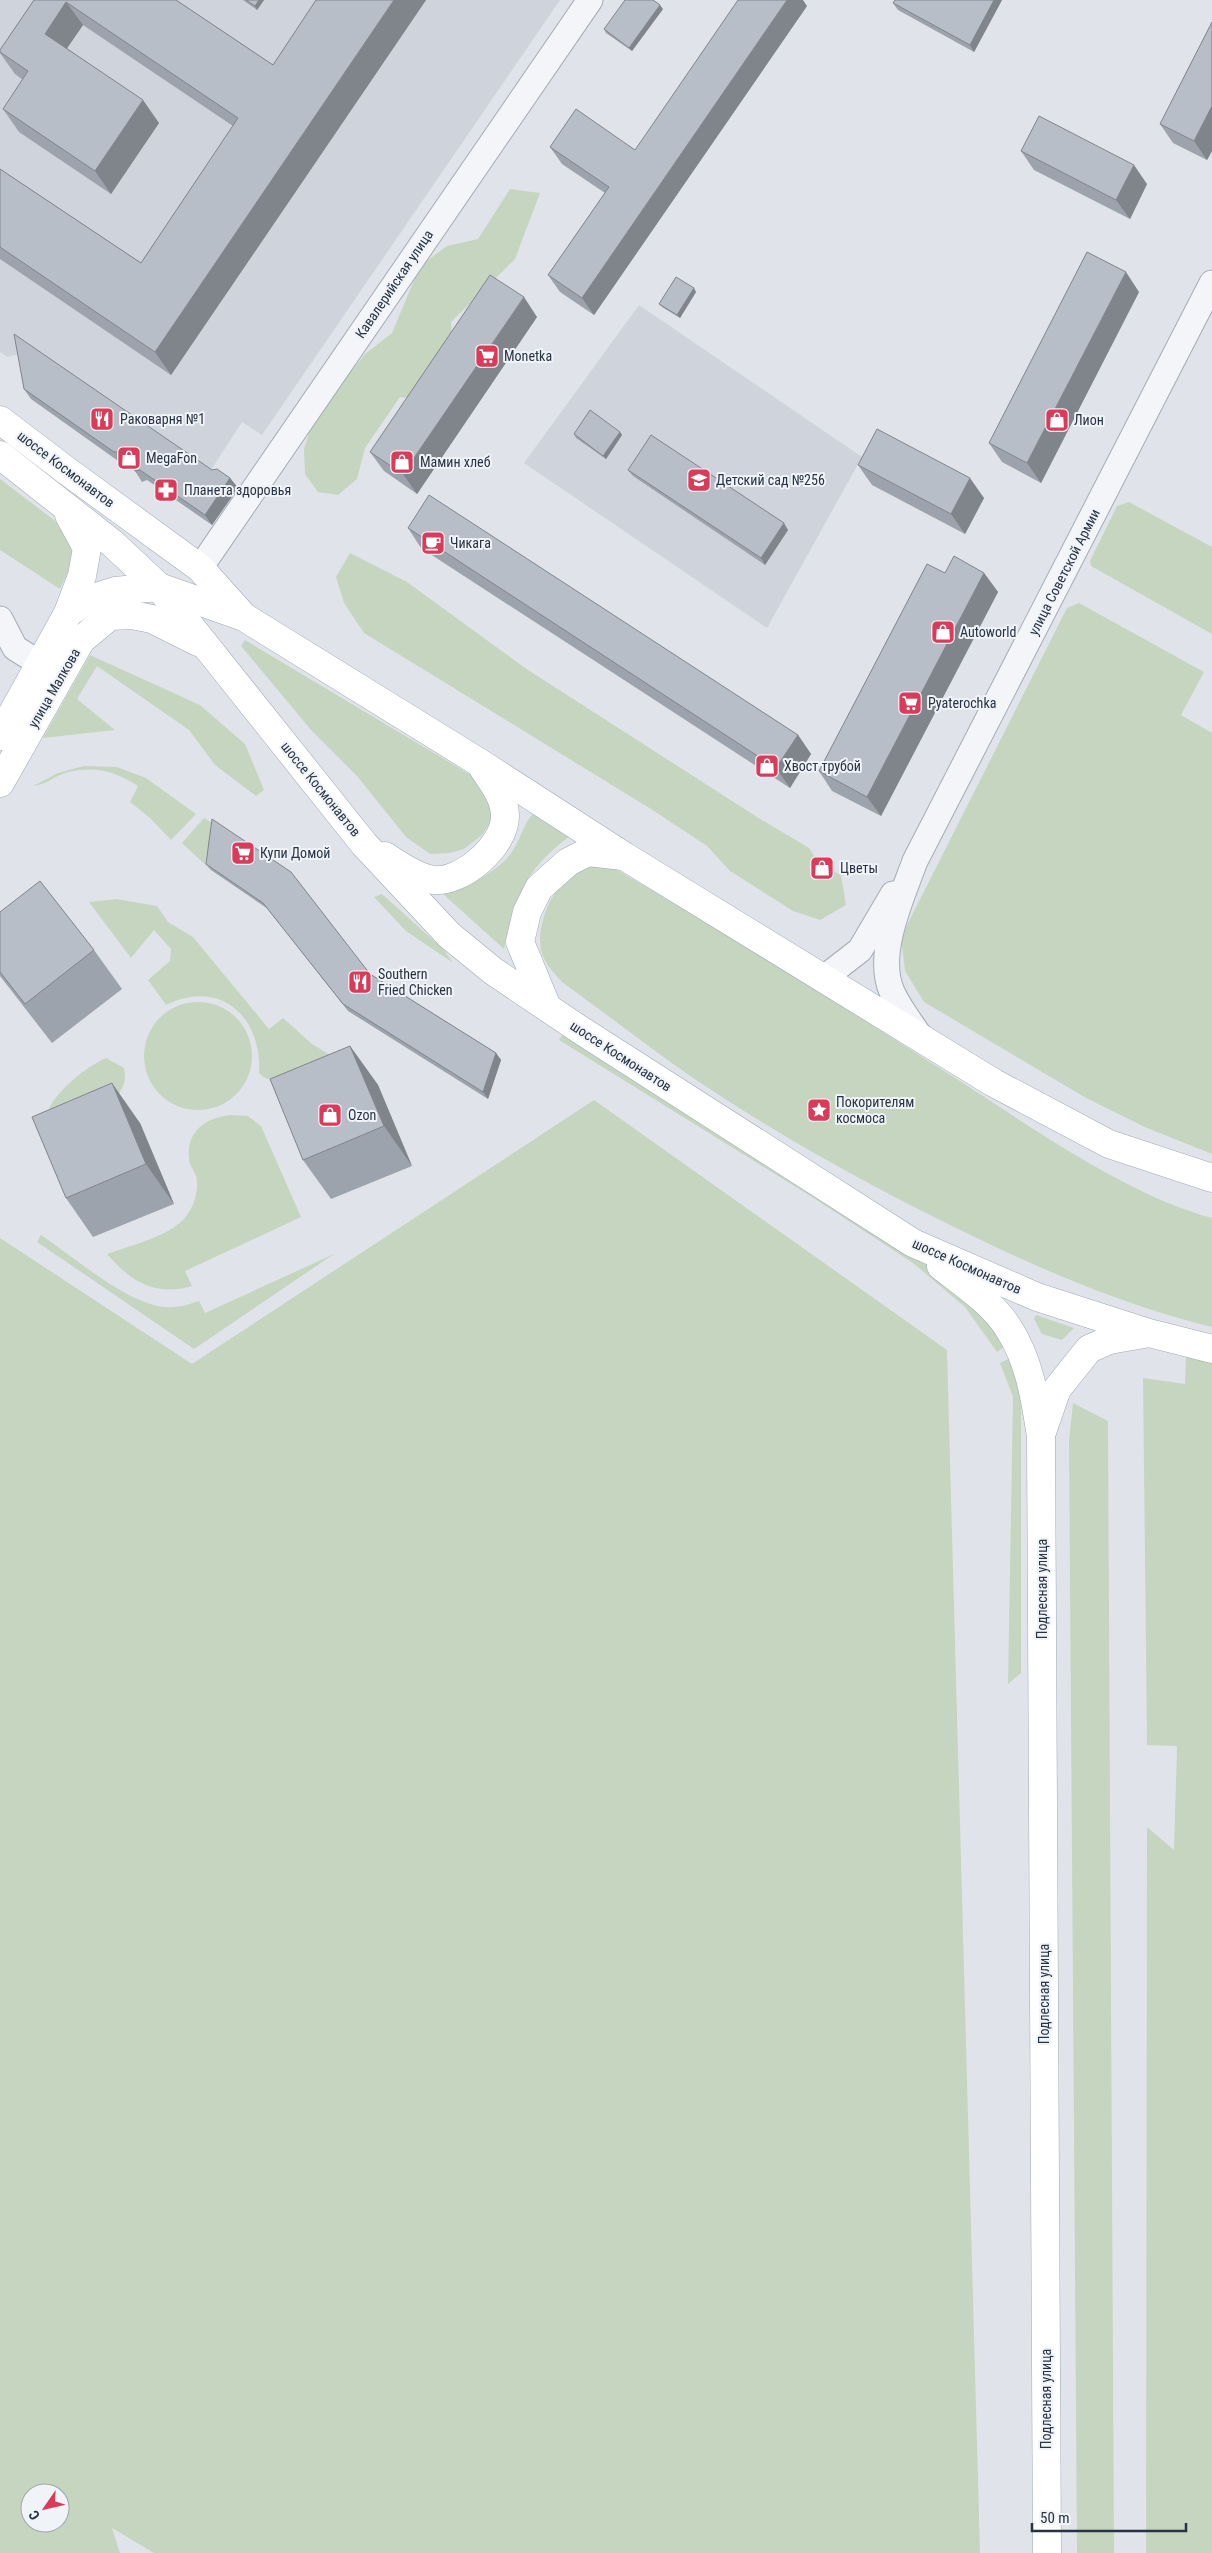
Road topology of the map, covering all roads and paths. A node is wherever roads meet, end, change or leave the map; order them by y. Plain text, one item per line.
1 (590, 0) edge
2 (1212, 283) edge
3 (0, 420) edge
4 (0, 455) edge
5 (55, 496) junction
6 (200, 568) junction
7 (159, 587) junction
8 (68, 612) junction
9 (244, 617) junction
10 (0, 619) edge
11 (210, 648) junction
12 (39, 663) junction
13 (0, 736) edge
14 (480, 763) junction
15 (0, 783) edge
16 (364, 844) junction
17 (624, 856) junction
18 (916, 861) junction
19 (824, 978) junction
20 (547, 1007) junction
21 (921, 1038) junction
22 (1212, 1178) edge
23 (913, 1243) junction
24 (1148, 1333) junction
25 (1212, 1349) edge
26 (1041, 1436) junction
27 (1047, 2553) edge

1 - 6 street, Кавалерийская улица
2 - 18 street, улица Советской Армии
3 - 6 main road, шоссе Космонавтов
4 - 5 main road, шоссе Космонавтов
5 - 7 main road, шоссе Космонавтов
5 - 8 main road, улица Малкова
6 - 9 main road, шоссе Космонавтов
7 - 8 main road, улица Малкова
7 - 9 main road, шоссе Космонавтов
7 - 11 main road, шоссе Космонавтов
8 - 12 main road, улица Малкова
9 - 14 main road, шоссе Космонавтов
10 - 12 street
11 - 15 main road, улица Малкова
11 - 16 main road, шоссе Космонавтов
12 - 13 main road, улица Малкова
14 - 16 main road
14 - 17 main road, шоссе Космонавтов
16 - 20 main road, шоссе Космонавтов
17 - 19 main road, шоссе Космонавтов
17 - 20 main road
18 - 19 street, улица Советской Армии
18 - 21 street, улица Советской Армии
19 - 21 main road, шоссе Космонавтов
20 - 23 main road, шоссе Космонавтов
21 - 22 main road, шоссе Космонавтов
23 - 24 main road, шоссе Космонавтов
23 - 26 main road
24 - 25 main road, шоссе Космонавтов
24 - 26 main road
26 - 27 main road, Подлесная улица

